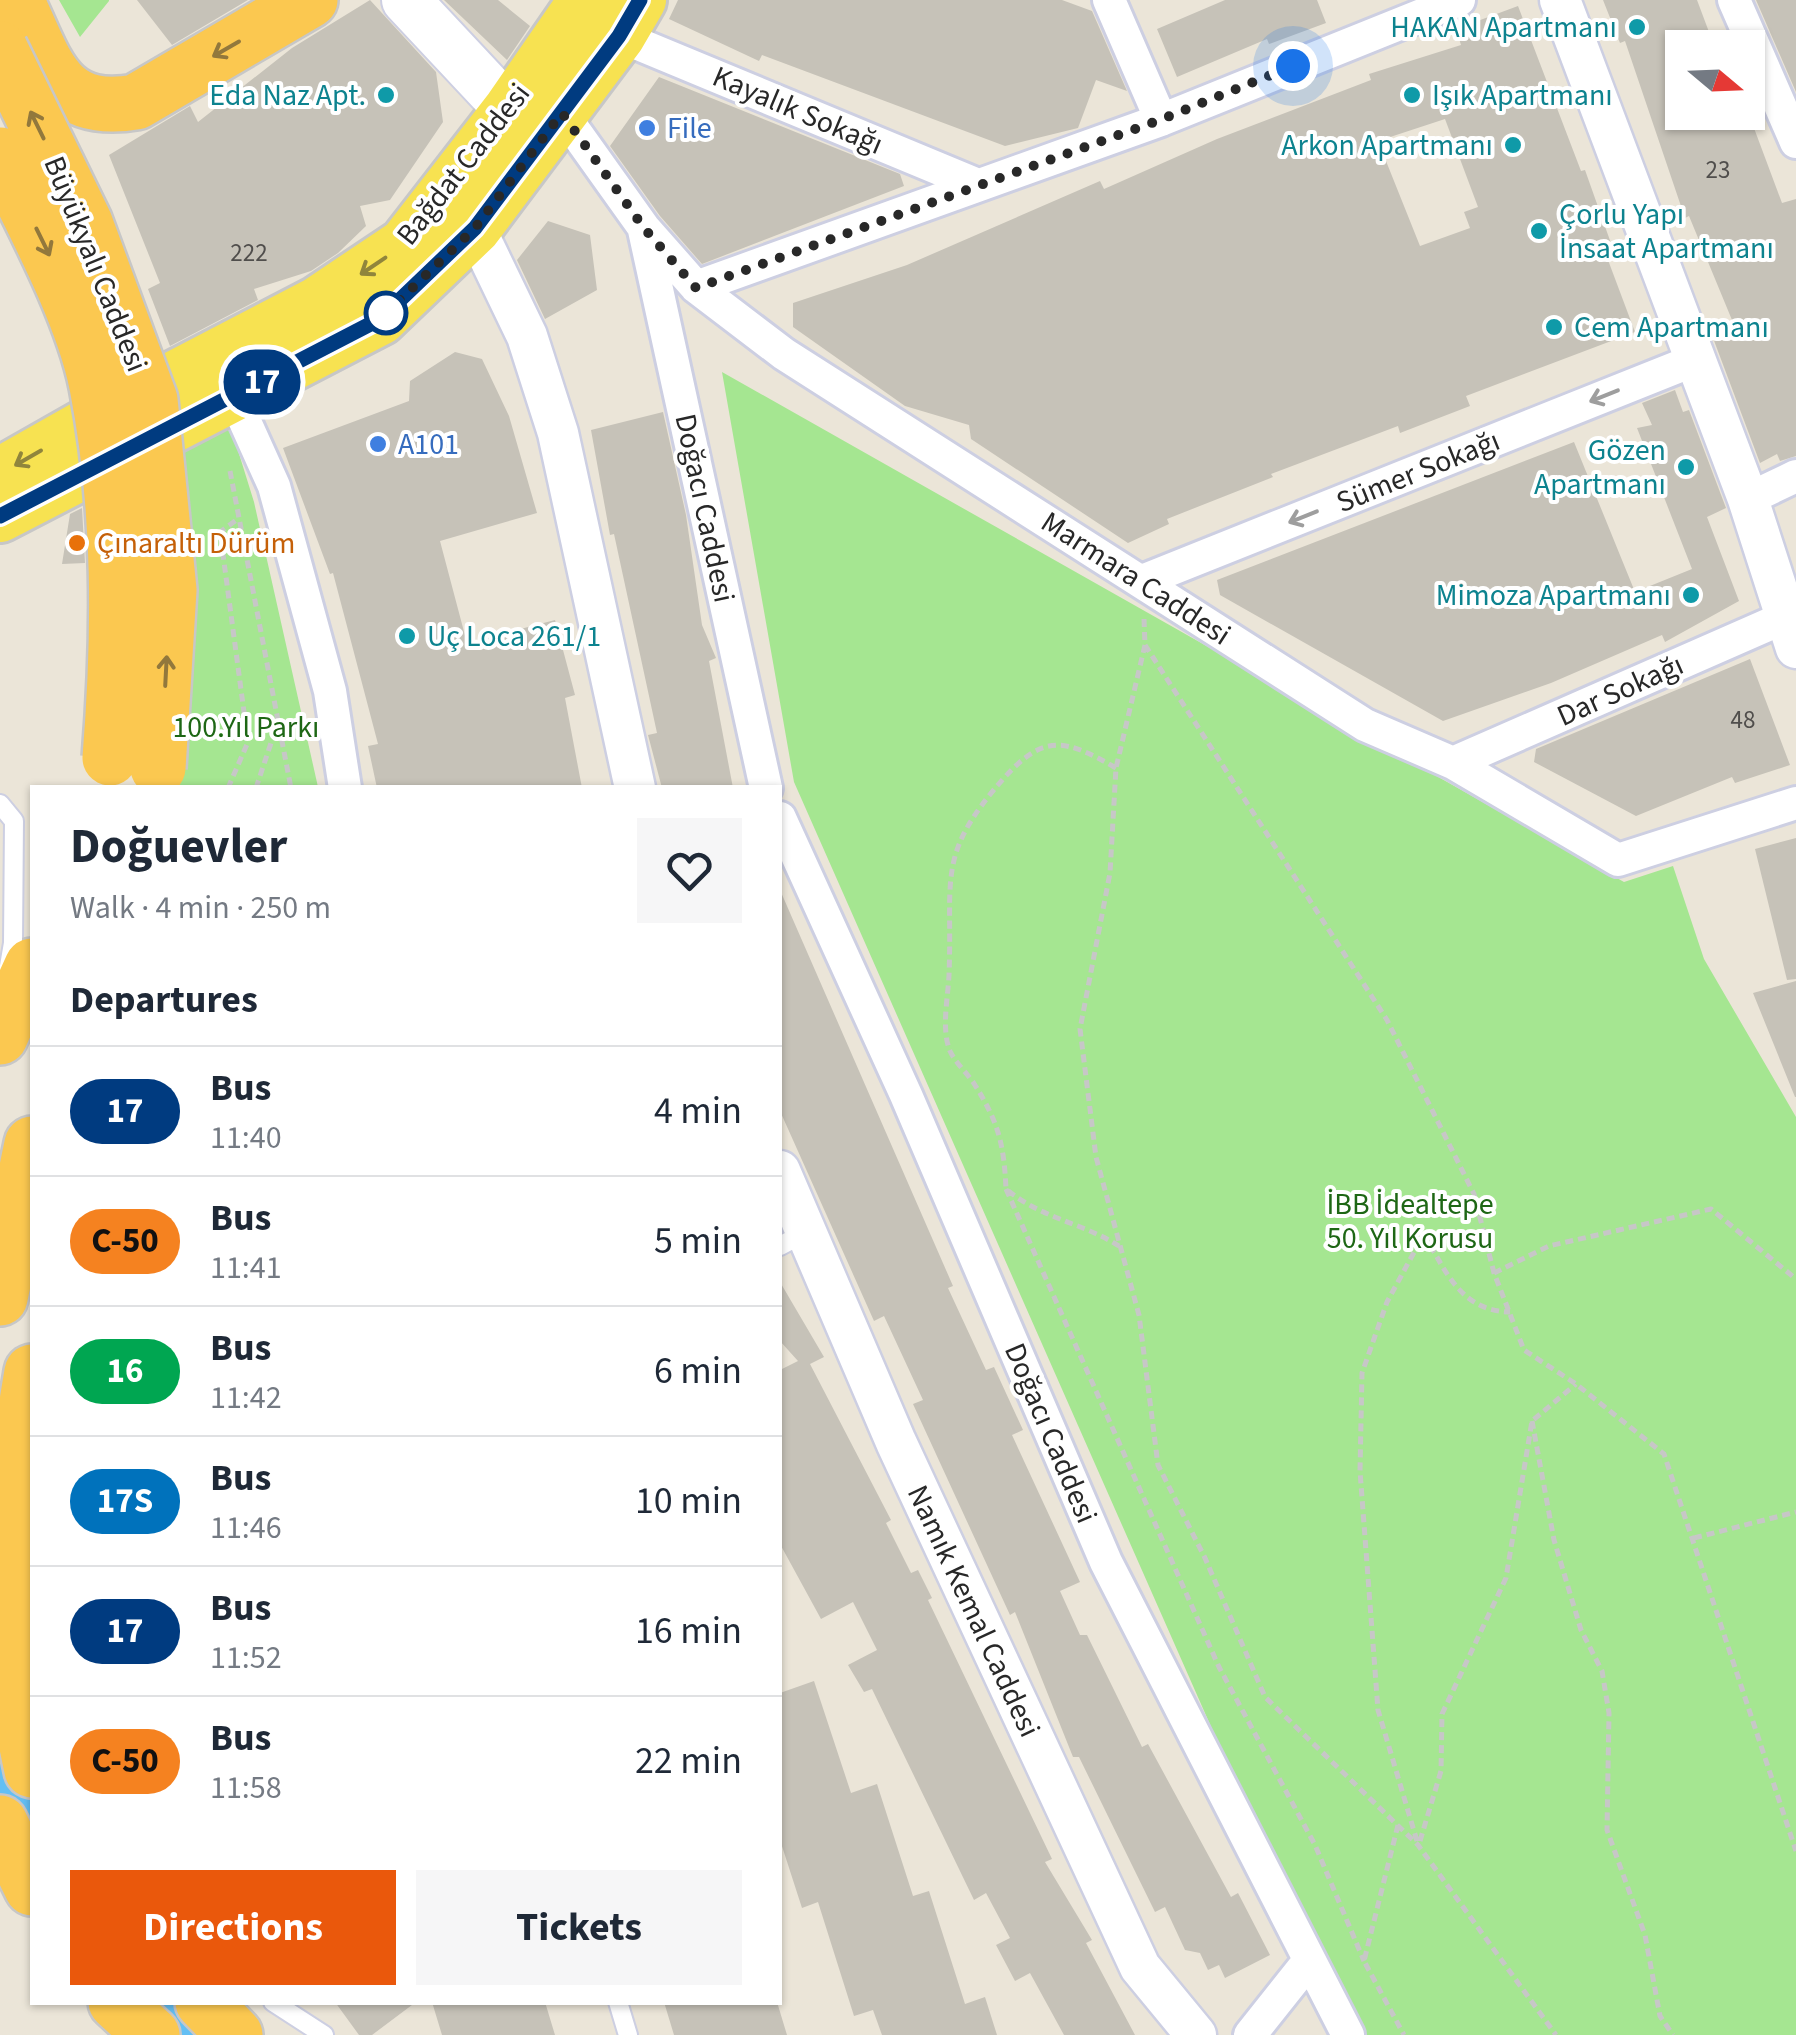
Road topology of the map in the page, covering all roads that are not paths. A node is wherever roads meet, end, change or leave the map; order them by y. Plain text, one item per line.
1 (16, 0) edge
2 (310, 0) edge
3 (406, 0) edge
4 (1110, 0) edge
5 (1458, 0) edge
6 (1560, 0) edge
7 (1734, 0) edge
8 (615, 12) edge
9 (0, 50) edge
10 (509, 110) junction
11 (562, 113) junction
12 (1160, 120) junction
13 (1796, 142) edge
14 (0, 155) edge
15 (978, 185) junction
16 (475, 228) junction
17 (644, 228) junction
18 (696, 288) junction
19 (1695, 360) junction
20 (233, 395) junction
21 (0, 474) edge
22 (1796, 476) edge
23 (1748, 500) junction
24 (0, 516) edge
25 (1142, 581) junction
26 (1791, 632) edge
27 (1454, 763) junction
28 (125, 778) edge
29 (344, 785) edge
30 (634, 785) edge
31 (765, 785) edge
32 (1796, 802) edge
33 (0, 804) edge
34 (782, 822) edge
35 (30, 970) edge
36 (0, 994) edge
37 (0, 1037) edge
38 (30, 1154) edge
39 (782, 1181) edge
40 (0, 1196) edge
41 (794, 1239) edge
42 (5, 1276) edge
43 (30, 1384) edge
44 (30, 1760) edge
45 (0, 1823) edge
46 (30, 1884) edge
47 (1308, 1962) junction
48 (119, 2005) edge
49 (206, 2005) edge
50 (278, 2005) edge
51 (619, 2005) edge
52 (152, 2035) edge
53 (236, 2035) edge
54 (324, 2035) edge
55 (628, 2035) edge
56 (1196, 2035) edge
57 (1250, 2035) edge
58 (1348, 2035) edge

2 -> 1 highway
3 - 10 main road
4 - 12 street
5 - 12 street
6 - 19 street
7 - 13 street
8 - 10 main road, Bağdat Caddesi
8 - 11 main road, Bağdat Caddesi
8 - 15 street, Kayalık Sokağı
28 -> 9 highway, Büyükyalı Caddesi, bridge
10 -> 21 main road, Bağdat Caddesi
11 - 16 main road, Bağdat Caddesi
11 - 17 street, Marmara Caddesi
12 - 15 street
14 -> 28 highway, Büyükyalı Caddesi, bridge
15 - 18 street
16 - 20 main road, Bağdat Caddesi
16 - 30 street
17 - 18 street, Marmara Caddesi
17 - 31 street, Doğacı Caddesi
18 - 25 street, Marmara Caddesi
19 - 23 street
19 -> 25 street, Sümer Sokağı
20 - 24 main road, Bağdat Caddesi
20 - 29 street
22 - 23 street
23 - 26 street
25 - 27 street, Marmara Caddesi
26 - 27 street, Dar Sokağı
27 - 32 street, Marmara Caddesi
33 - 36 lane
34 - 47 street, Doğacı Caddesi
35 - 37 highway
38 - 42 highway
39 - 41 street, Namık Kemal Caddesi
40 - 42 highway
41 - 56 street, Namık Kemal Caddesi
43 - 44 highway
45 - 46 highway
47 - 57 street
47 - 58 street, Doğacı Caddesi
48 - 52 highway
49 - 53 highway
50 - 54 lane
51 - 55 lane

